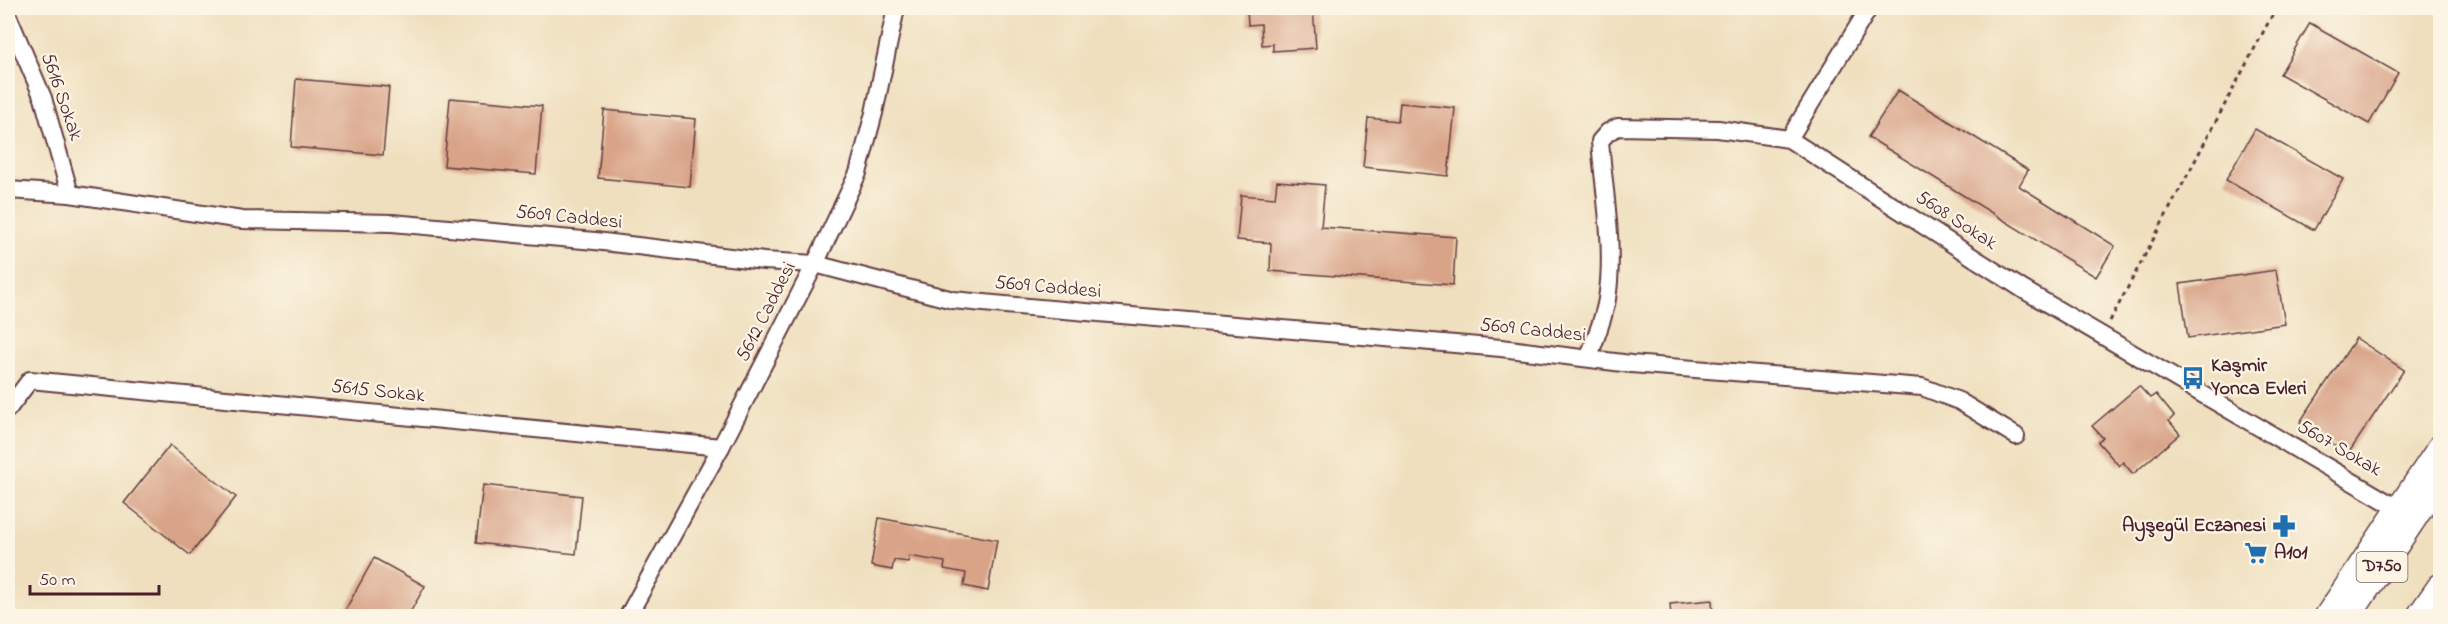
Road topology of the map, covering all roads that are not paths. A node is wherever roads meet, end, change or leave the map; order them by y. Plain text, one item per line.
1 (896, 8) edge
2 (1869, 8) edge
3 (8, 16) edge
4 (1789, 139) junction
5 (8, 190) edge
6 (70, 194) junction
7 (815, 264) junction
8 (2102, 336) joint
9 (1589, 357) junction
10 (8, 409) edge
11 (2016, 436) dead end
12 (721, 447) junction
13 (2440, 447) edge
14 (2440, 480) edge
15 (2399, 509) junction
16 (2440, 586) edge
17 (628, 616) edge
18 (2327, 616) edge
19 (2349, 616) edge
20 (2419, 616) edge

1 - 7 street, 5612 Caddesi
2 - 4 street
3 - 6 street, 5616 Sokak
4 - 8 street, 5608 Sokak
4 - 9 street
5 - 6 street, 5609 Caddesi
6 - 7 street, 5609 Caddesi
7 - 9 street, 5609 Caddesi
7 - 12 street, 5612 Caddesi
8 - 15 street, 5607 Sokak
9 - 11 street, 5609 Caddesi
10 - 12 street, 5615 Sokak
12 - 17 street, 5612 Caddesi
13 - 15 highway
14 - 19 highway, D750
15 - 18 highway
16 - 20 highway

